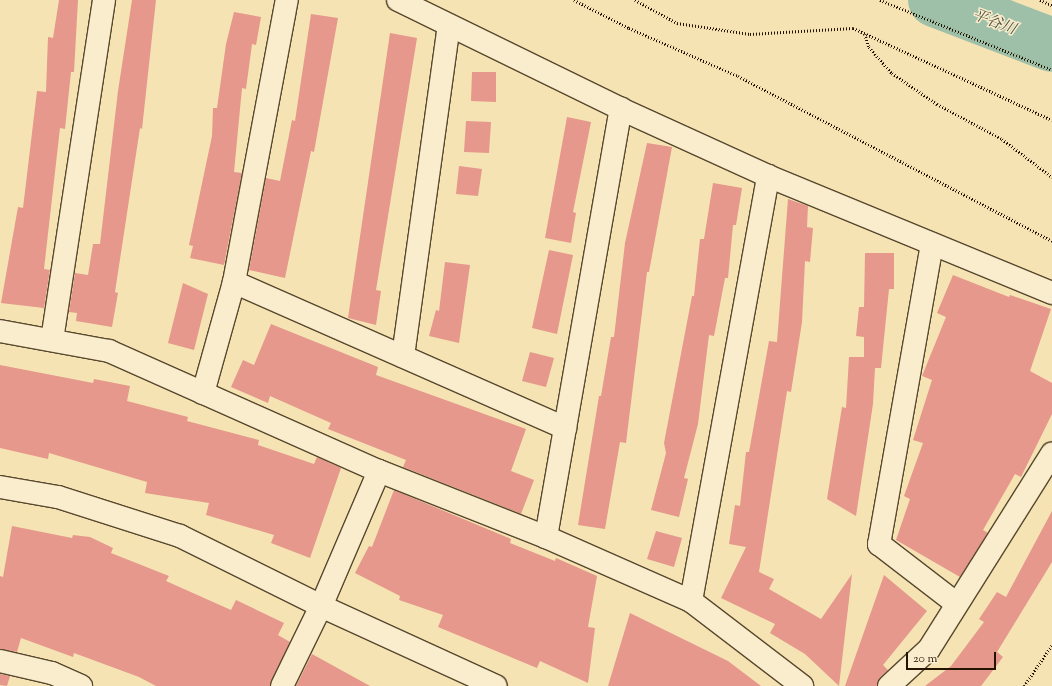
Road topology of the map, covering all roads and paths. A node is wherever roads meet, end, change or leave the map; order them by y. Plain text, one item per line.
1 (104, 0) edge
2 (287, 0) edge
3 (398, 0) edge
4 (574, 0) edge
5 (635, 0) edge
6 (880, 0) edge
7 (1040, 0) edge
8 (1052, 5) edge
9 (449, 26) junction
10 (865, 33) junction
11 (1052, 70) edge
12 (621, 109) junction
13 (1052, 120) edge
14 (768, 176) junction
15 (1052, 177) edge
16 (1052, 241) edge
17 (932, 244) junction
18 (234, 282) junction
19 (1052, 293) edge
20 (0, 331) edge
21 (52, 340) junction
22 (403, 356) junction
23 (204, 393) junction
24 (565, 428) junction
25 (1052, 454) edge
26 (379, 471) junction
27 (0, 487) edge
28 (546, 537) junction
29 (692, 600) junction
30 (957, 604) junction
31 (321, 606) junction
32 (1052, 645) edge
33 (0, 661) edge
34 (81, 686) edge
35 (282, 686) edge
36 (496, 686) edge
37 (802, 686) edge
38 (889, 686) edge
39 (1024, 686) edge

1 - 21 street
2 - 18 street
3 - 9 street
4 - 16 path
5 - 10 path
6 - 11 path
7 - 8 path
9 - 12 street
9 - 22 street
10 - 13 path
10 - 15 path
12 - 14 street
12 - 24 street
14 - 17 street
14 - 29 street
17 - 19 street
17 - 30 street
18 - 22 street
18 - 23 street
20 - 21 street
21 - 23 street
22 - 24 street
23 - 26 street
24 - 28 street
25 - 30 street
26 - 28 street
26 - 31 street
27 - 31 street
28 - 29 street
29 - 37 street
30 - 38 street
31 - 35 street
31 - 36 street
32 - 39 path
33 - 34 street

